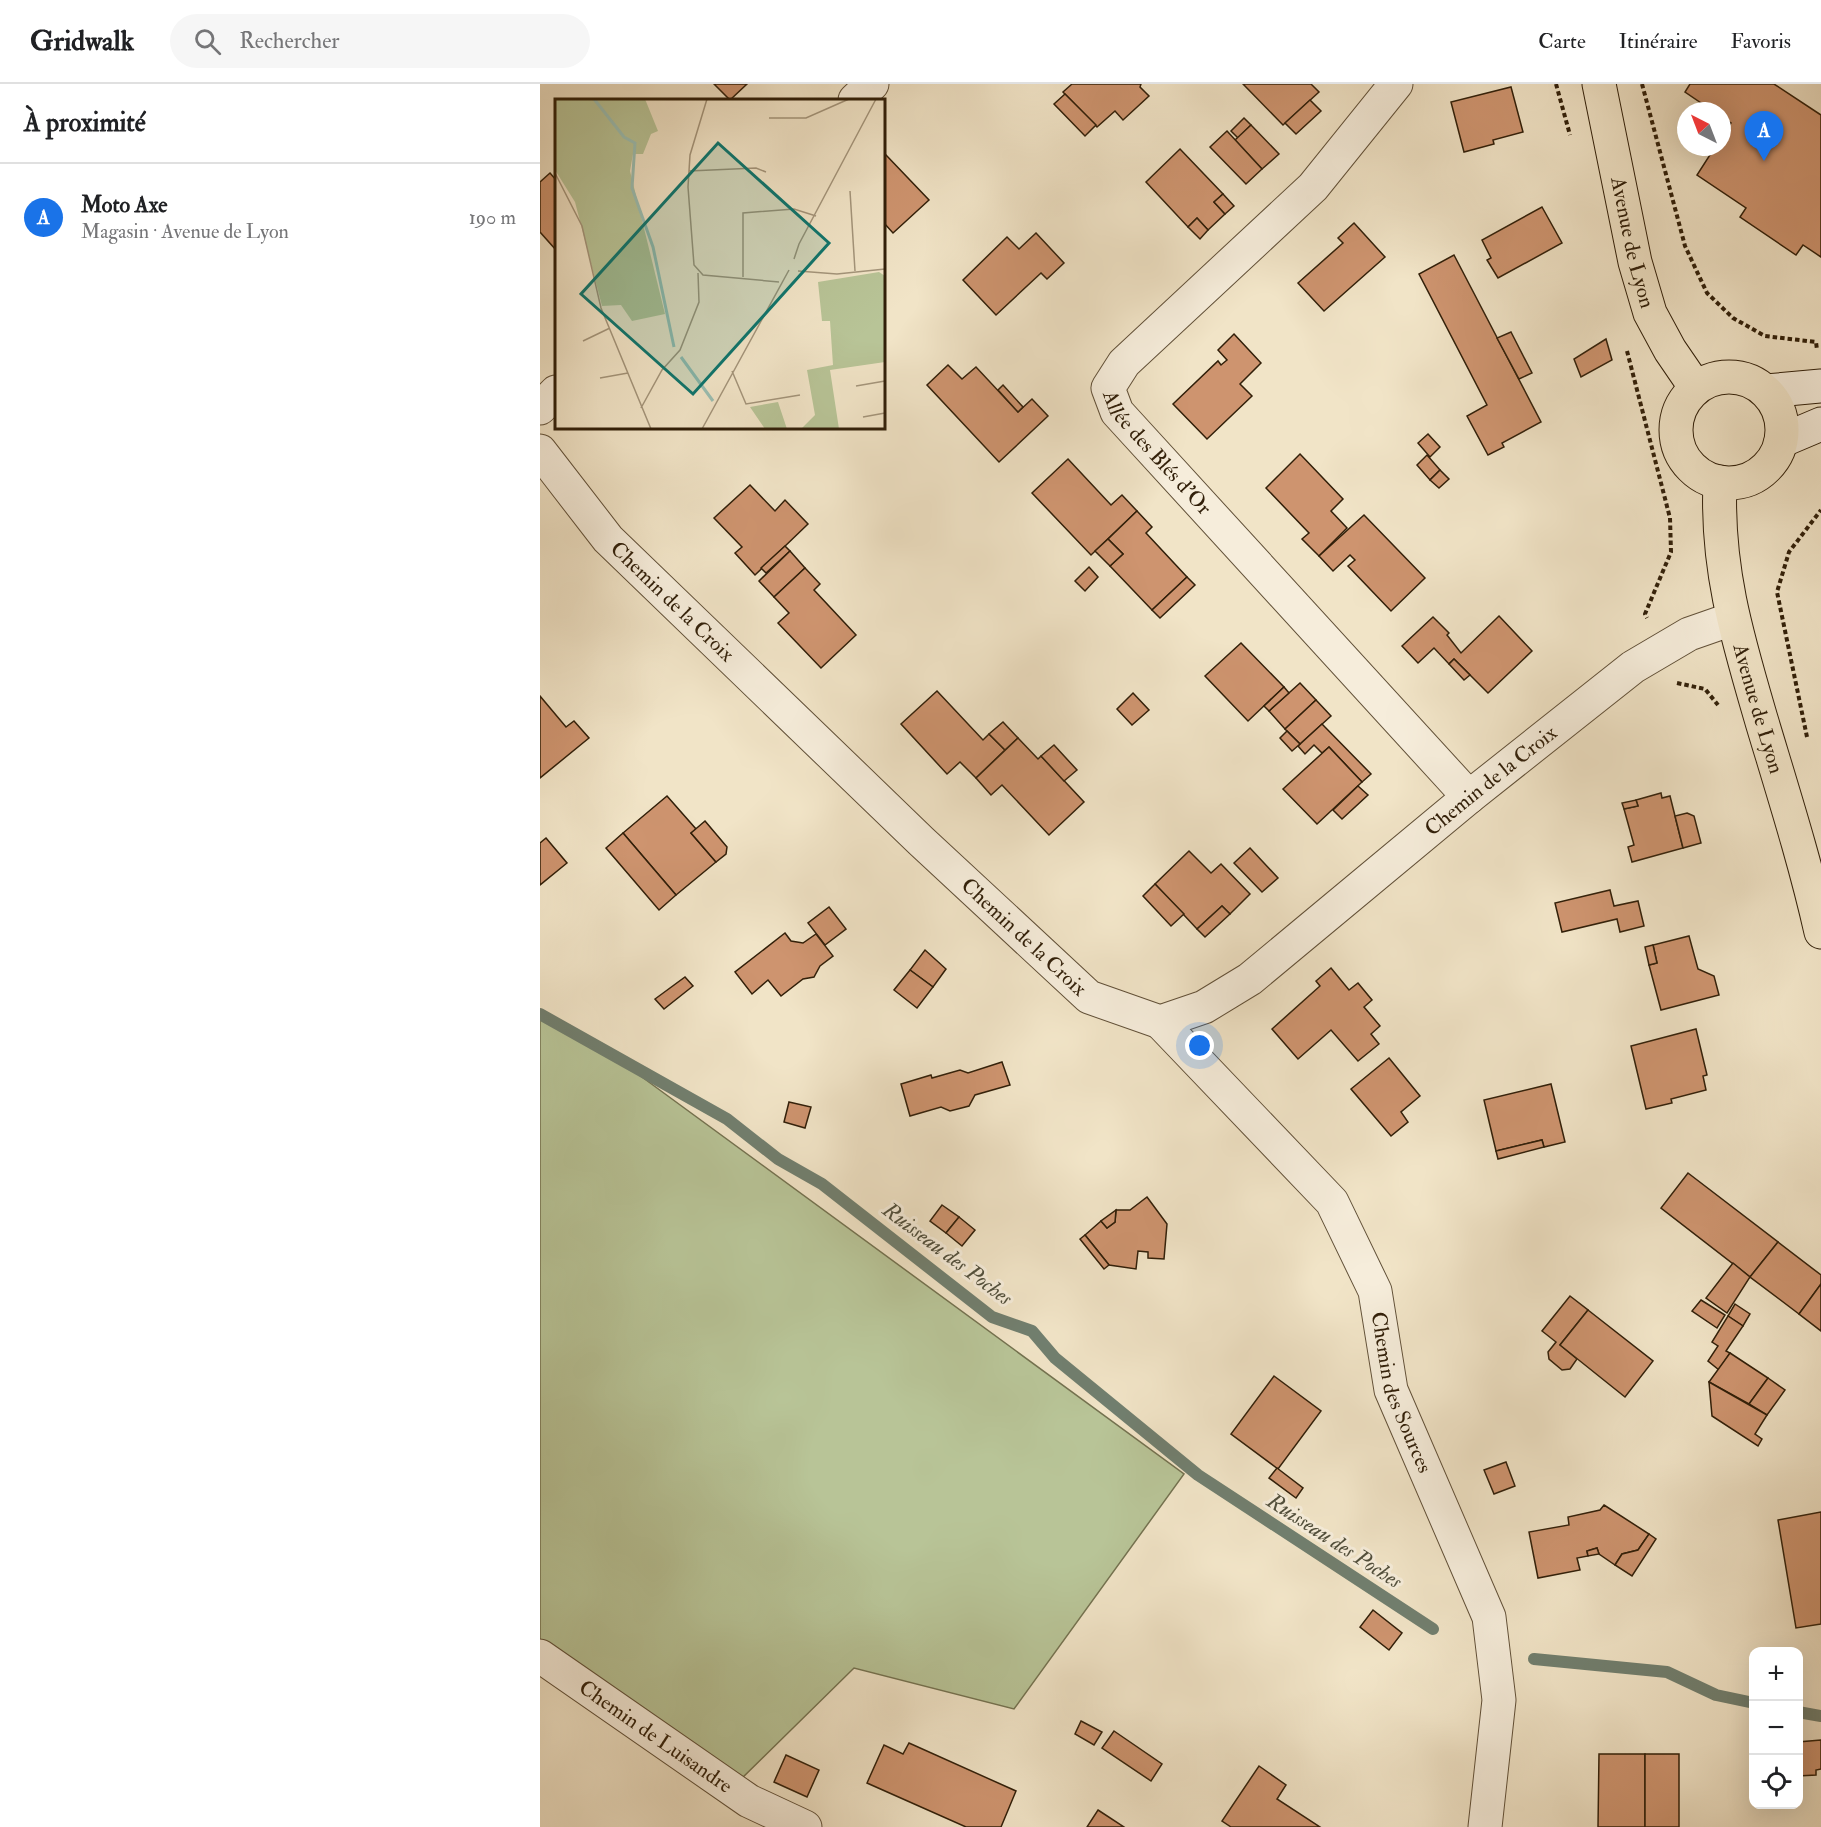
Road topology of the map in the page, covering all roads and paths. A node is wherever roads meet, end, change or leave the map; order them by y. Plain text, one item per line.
1 (872, 84) edge
2 (1396, 84) edge
3 (1556, 84) edge
4 (1599, 84) edge
5 (1642, 84) edge
6 (856, 99) edge
7 (1571, 141) dead end
8 (1626, 345) dead end
9 (1821, 386) edge
10 (1696, 388) junction
11 (1767, 391) junction
12 (555, 393) edge
13 (540, 408) edge
14 (1821, 424) edge
15 (1781, 441) junction
16 (540, 451) edge
17 (1720, 482) junction
18 (1821, 510) edge
19 (1731, 619) junction
20 (1659, 651) junction
21 (1722, 711) dead end
22 (1808, 742) dead end
23 (1469, 797) junction
24 (1821, 932) edge
25 (1160, 1022) junction
26 (540, 1656) edge
27 (805, 1827) edge
28 (1485, 1827) edge

1 - 6 street
2 - 23 street, Allée des Blés d'Or
3 - 7 path
4 - 10 main road, Avenue de Lyon
5 - 9 path
8 - 20 path
9 - 11 street
10 - 11 main road
10 - 17 main road
11 - 15 main road
12 - 13 street
14 - 15 street
15 - 17 main road
16 - 25 street, Chemin de la Croix
17 - 19 main road, Avenue de Lyon
18 - 22 path
19 - 20 street, Chemin de la Croix
19 - 24 main road, Avenue de Lyon
20 - 21 path
20 - 23 street, Chemin de la Croix
23 - 25 street, Chemin de la Croix
25 - 28 street, Chemin des Sources
26 - 27 street, Chemin de Luisandre

